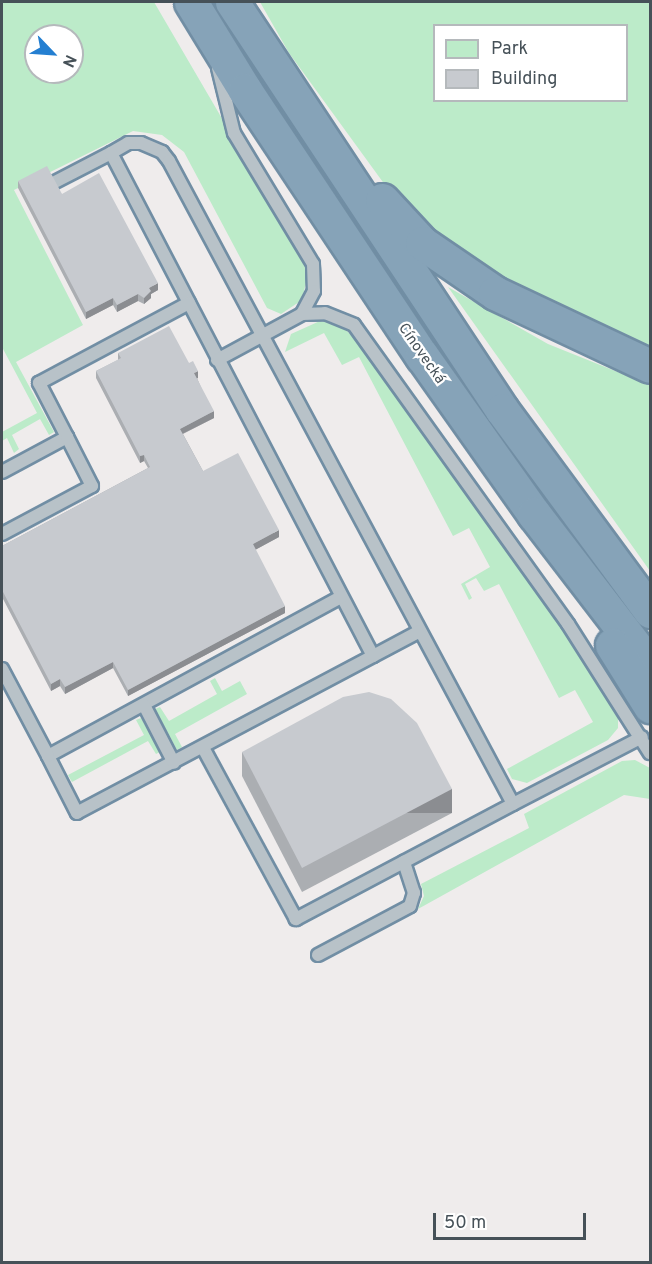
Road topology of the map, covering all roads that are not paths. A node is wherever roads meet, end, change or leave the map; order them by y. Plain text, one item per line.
1 (191, 2) edge
2 (232, 2) edge
3 (209, 32) junction
4 (273, 66) junction
5 (111, 153) junction
6 (53, 183) edge
7 (189, 303) junction
8 (302, 314) junction
9 (262, 336) junction
10 (217, 360) junction
11 (651, 366) edge
12 (67, 437) junction
13 (2, 472) edge
14 (534, 514) junction
15 (2, 534) edge
16 (341, 597) junction
17 (651, 611) edge
18 (420, 631) junction
19 (373, 656) junction
20 (651, 665) edge
21 (2, 669) edge
22 (144, 705) junction
23 (651, 706) edge
24 (642, 737) junction
25 (203, 748) junction
26 (651, 753) edge
27 (48, 756) junction
28 (174, 763) junction
29 (513, 804) junction
30 (404, 862) junction
31 (318, 955) dead end

1 - 3 highway, Cínovecká
2 - 4 highway
3 - 8 lane
3 - 14 highway, Cínovecká
4 - 11 highway
4 - 17 highway
5 - 6 lane
5 - 7 lane
5 - 9 lane
7 - 10 lane
7 - 12 lane
8 - 9 lane
8 - 24 lane
9 - 10 lane
9 - 18 lane
10 - 16 lane
12 - 13 lane
12 - 15 lane
14 - 20 highway, Cínovecká
14 - 23 highway
16 - 19 lane
16 - 22 lane
18 - 19 lane
18 - 29 lane
19 - 25 lane
21 - 27 lane
22 - 27 lane
22 - 28 lane
24 - 26 lane
24 - 29 lane
25 - 28 lane
25 - 30 lane
27 - 28 lane
29 - 30 lane
30 - 31 lane

